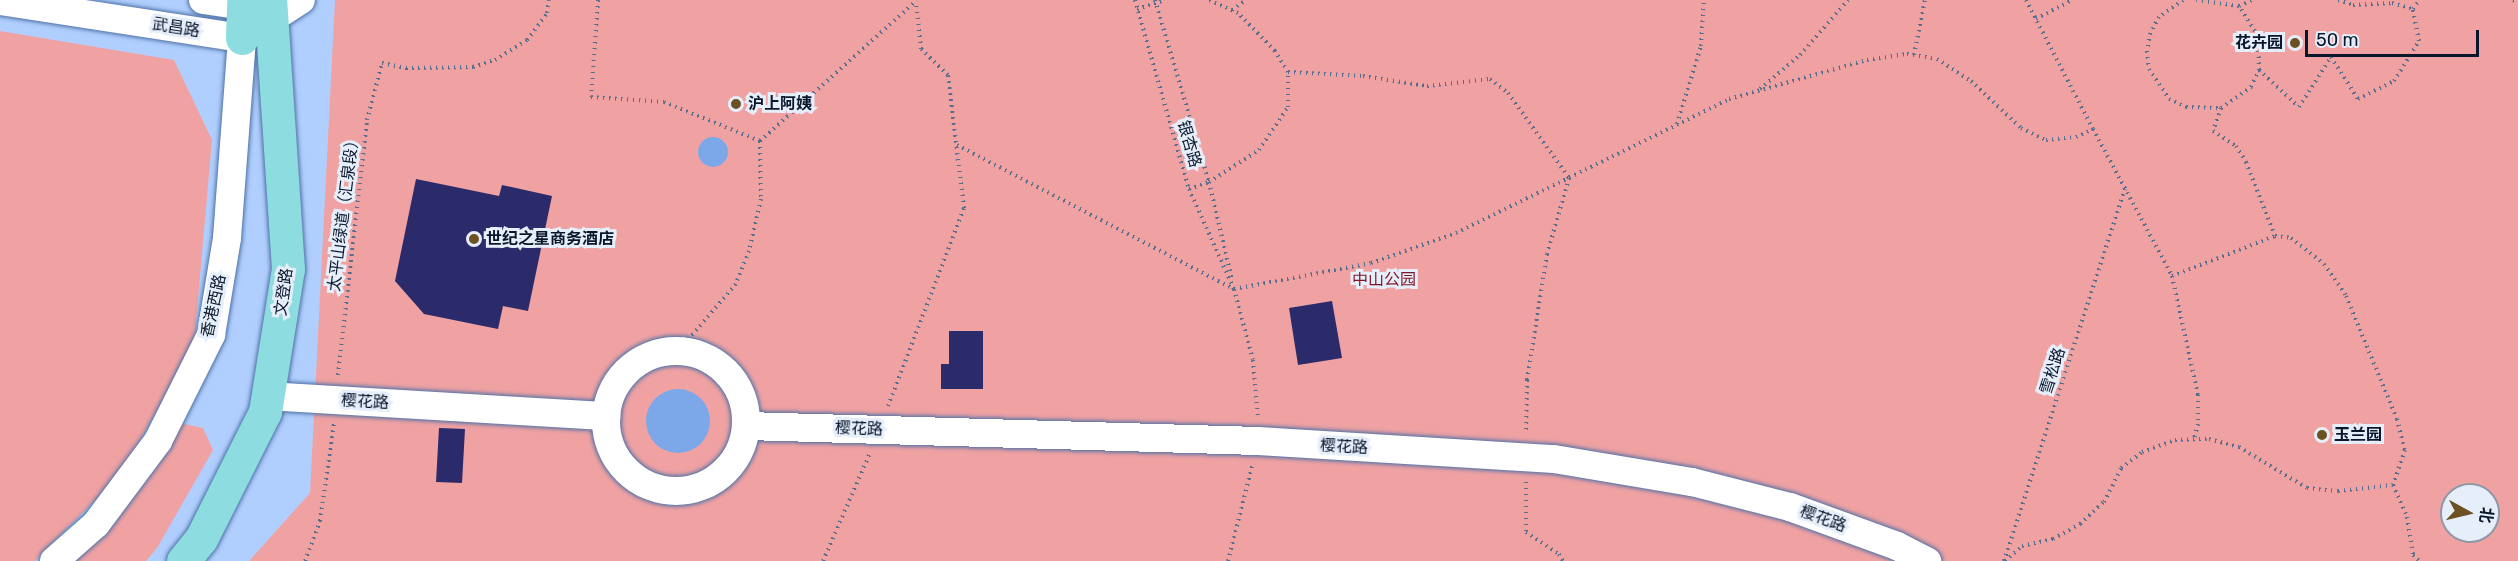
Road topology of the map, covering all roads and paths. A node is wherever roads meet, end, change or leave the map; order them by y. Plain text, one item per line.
1 (202, 0) edge
2 (301, 0) edge
3 (549, 0) edge
4 (598, 0) edge
5 (1135, 0) edge
6 (1165, 0) edge
7 (1209, 0) edge
8 (1246, 0) edge
9 (1704, 0) edge
10 (1848, 0) edge
11 (1925, 0) edge
12 (2026, 0) edge
13 (2072, 0) edge
14 (2183, 0) edge
15 (2196, 0) edge
16 (2252, 0) edge
17 (2338, 0) edge
18 (2419, 0) edge
19 (2513, 0) edge
20 (0, 1) edge
21 (916, 1) edge
22 (1155, 2) edge
23 (2518, 2) edge
24 (2239, 6) junction
25 (1137, 9) junction
26 (2413, 9) junction
27 (1231, 10) junction
28 (255, 13) edge
29 (2036, 19) junction
30 (1914, 55) junction
31 (2259, 70) junction
32 (1288, 72) junction
33 (1758, 90) junction
34 (2221, 108) junction
35 (1677, 125) junction
36 (2093, 129) junction
37 (760, 141) junction
38 (957, 145) junction
39 (1569, 178) junction
40 (1209, 182) junction
41 (2125, 188) junction
42 (1189, 189) junction
43 (2275, 236) junction
44 (2172, 276) junction
45 (1234, 290) junction
46 (673, 351) junction
47 (268, 396) junction
48 (336, 401) junction
49 (606, 416) junction
50 (747, 426) junction
51 (879, 430) junction
52 (2194, 440) junction
53 (1258, 441) junction
54 (1526, 458) junction
55 (2393, 484) junction
56 (54, 561) edge
57 (183, 561) edge
58 (305, 561) edge
59 (823, 561) edge
60 (1228, 561) edge
61 (1563, 561) edge
62 (1927, 561) edge
63 (2004, 561) edge
64 (2420, 561) edge

1 - 28 street, 武昌路
2 - 28 street
3 - 48 path, 太平山绿道（汇泉段）
4 - 37 path
5 - 25 path, 银杏路
6 - 22 path
7 - 27 path
8 - 27 path
9 - 35 path
10 - 33 path
11 - 30 path
12 - 29 path
13 - 29 path
14 - 34 path
15 - 24 path
16 - 24 path
17 - 26 path
18 - 26 path
19 - 23 path
20 - 28 street, 武昌路
21 - 37 path
21 - 38 path
22 - 25 path
22 - 40 path, 银杏路
24 - 31 path
25 - 42 path, 银杏路
26 - 31 path
27 - 32 path
28 - 47 main road, 文登路
28 - 56 street, 香港西路
29 - 36 path
30 - 33 path
30 - 36 path
31 - 34 path
32 - 39 path
32 - 40 path
33 - 35 path
34 - 43 path
35 - 39 path
36 - 41 path
37 - 46 path
38 - 45 path
38 - 51 path
39 - 45 path
39 - 54 path
40 - 42 path
40 - 45 path, 银杏路
41 - 44 path
41 - 63 path, 雪松路
42 - 45 path, 银杏路
43 - 44 path
43 - 55 path
44 - 52 path
45 - 53 path, 银杏路
46 - 49 street
46 - 50 street
47 - 48 street, 樱花路
47 - 57 main road, 文登路
48 - 49 street, 樱花路
48 - 58 path, 太平山绿道（汇泉段）
49 - 50 street
50 - 51 street, 樱花路
51 - 53 street, 樱花路
51 - 59 path
52 - 55 path
52 - 63 path
53 - 54 street, 樱花路
53 - 60 path, 银杏路
54 - 61 path
54 - 62 street, 樱花路
55 - 64 path

